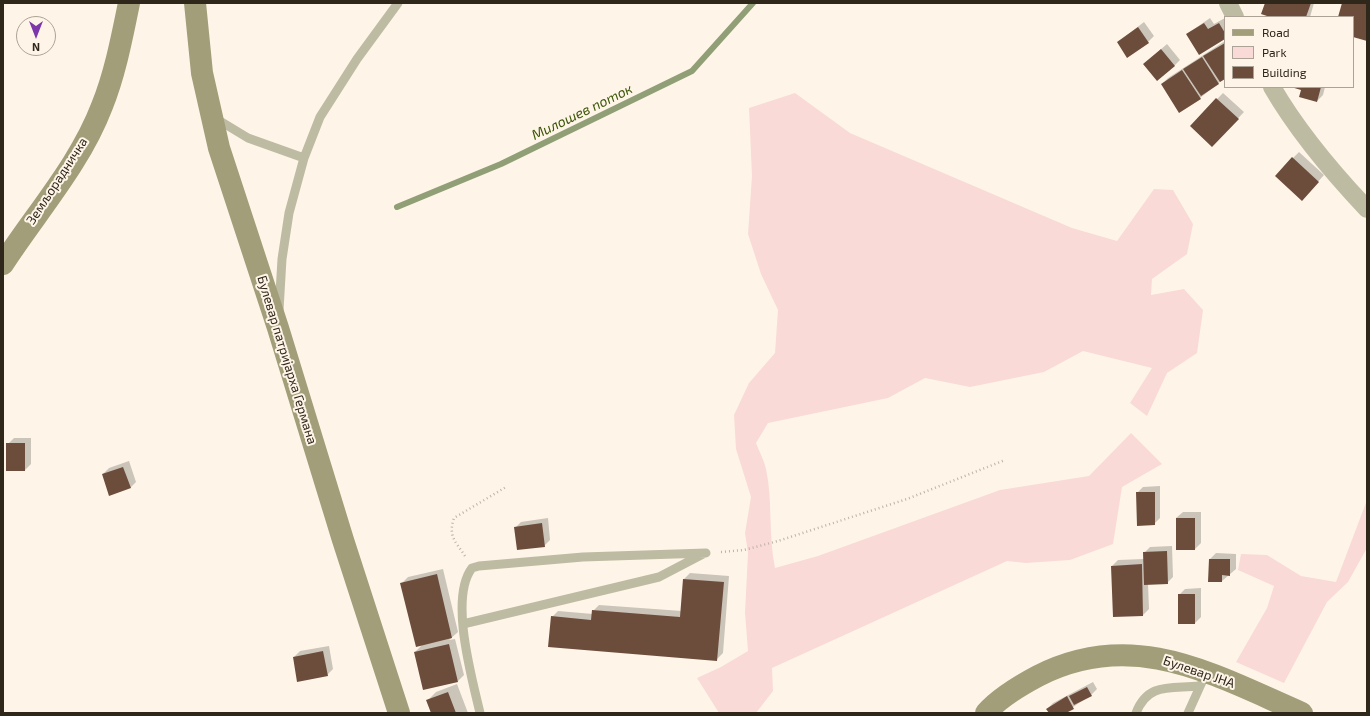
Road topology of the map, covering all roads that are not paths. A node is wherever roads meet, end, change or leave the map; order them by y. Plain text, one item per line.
1 (130, 3) edge
2 (195, 3) edge
3 (398, 3) edge
4 (1228, 3) edge
5 (1234, 16) edge
6 (1273, 88) edge
7 (212, 116) junction
8 (304, 158) junction
9 (1367, 210) edge
10 (3, 264) edge
11 (278, 328) junction
12 (463, 624) junction
13 (1203, 679) junction
14 (399, 713) edge
15 (480, 713) edge
16 (986, 713) edge
17 (1136, 713) edge
18 (1188, 713) edge
19 (1302, 713) edge

1 - 10 main road, Земљорадничка
2 - 7 main road, Булевар патријарха Германа
3 - 8 lane
4 - 5 street
6 - 9 street
7 - 8 lane
7 - 11 main road, Булевар патријарха Германа
8 - 11 lane
11 - 14 main road, Булевар патријарха Германа
12 - 12 lane
12 - 15 lane
13 - 16 main road, Булевар ЈНА
13 - 17 lane
13 - 18 lane
13 - 19 main road, Булевар ЈНА

